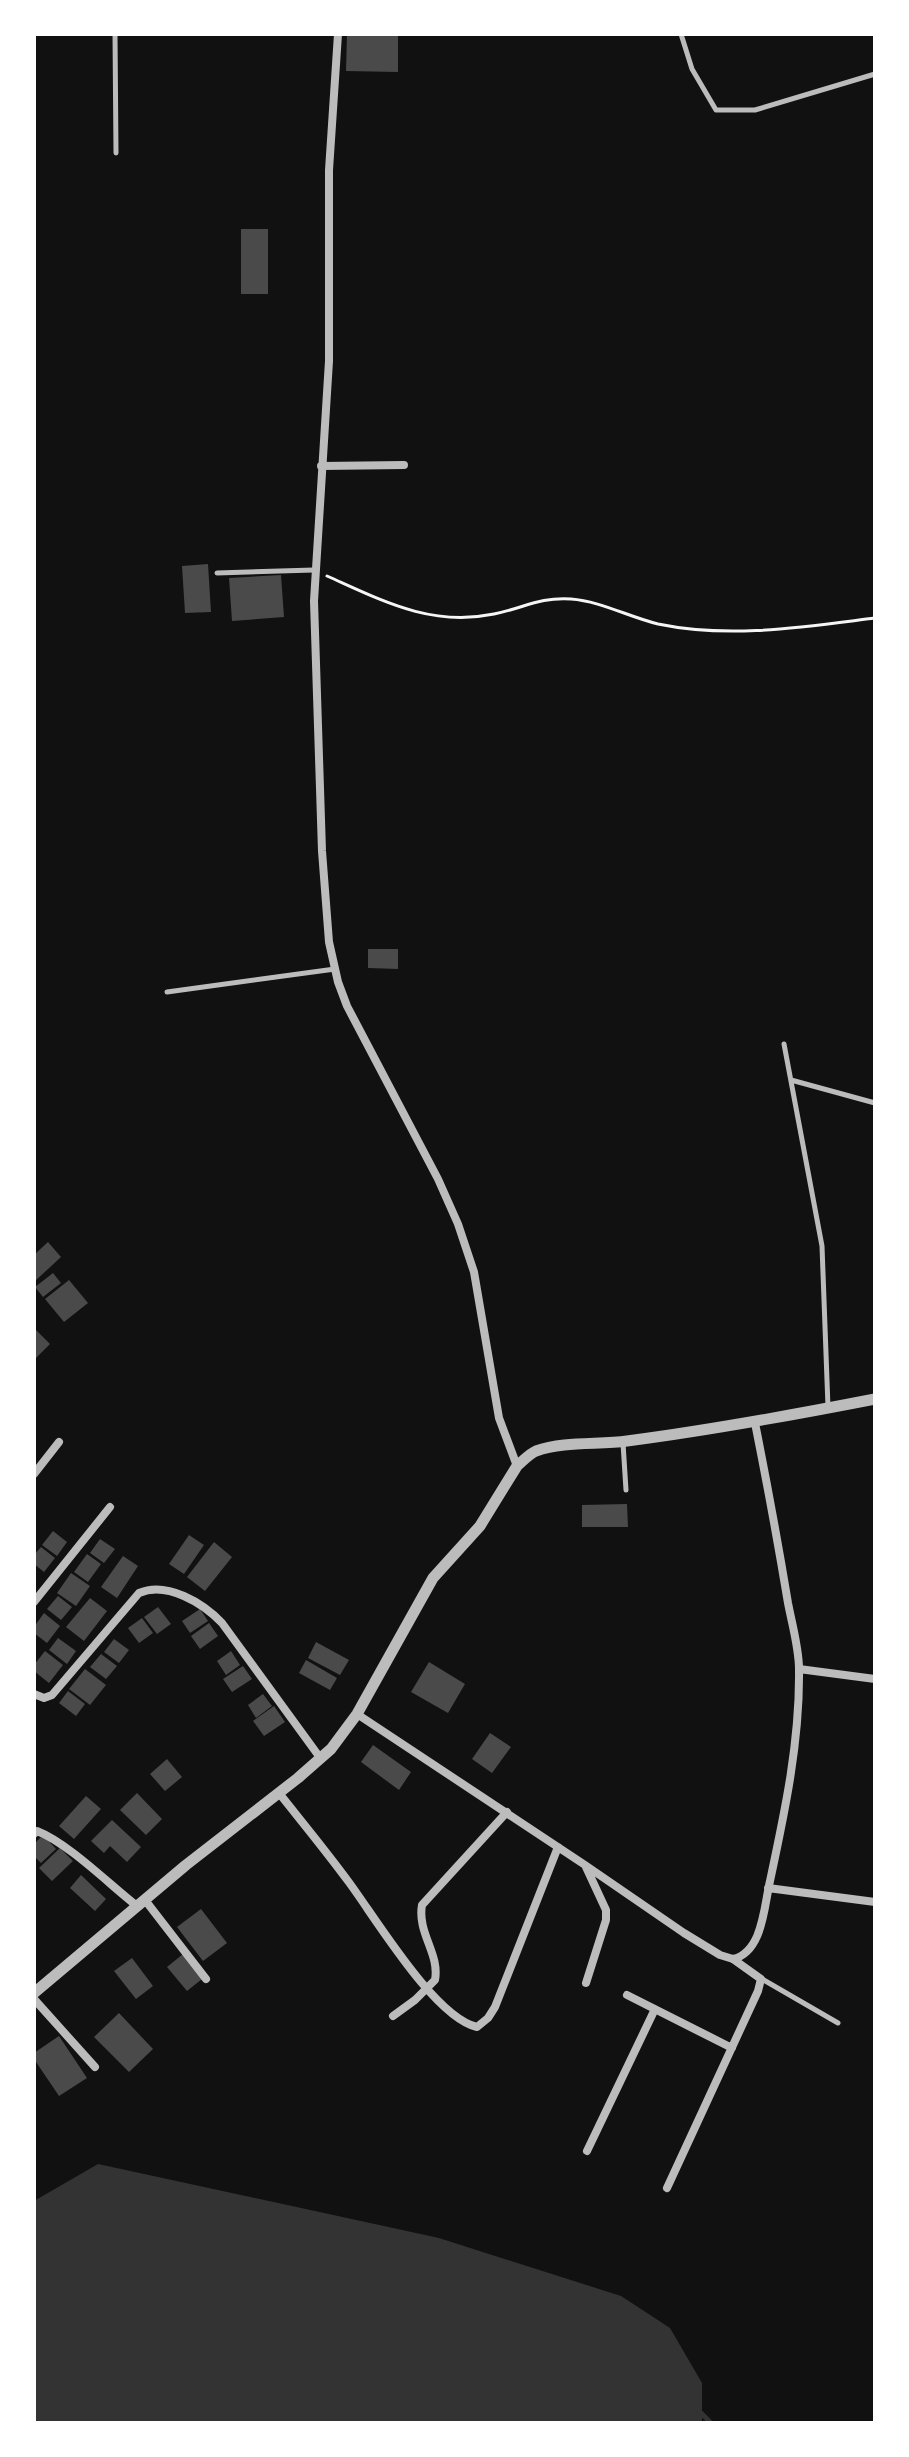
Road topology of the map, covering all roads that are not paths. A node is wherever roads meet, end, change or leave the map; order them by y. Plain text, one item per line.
1 (115, 34) edge
2 (338, 34) edge
3 (681, 34) edge
4 (875, 74) edge
5 (116, 153) dead end
6 (404, 465) dead end
7 (321, 466) junction
8 (314, 570) junction
9 (217, 573) dead end
10 (335, 969) junction
11 (167, 992) dead end
12 (784, 1044) dead end
13 (791, 1080) junction
14 (875, 1103) edge
15 (875, 1399) edge
16 (828, 1408) junction
17 (755, 1423) junction
18 (59, 1442) dead end
19 (623, 1442) junction
20 (517, 1466) junction
21 (34, 1474) edge
22 (626, 1490) dead end
23 (110, 1507) dead end
24 (34, 1602) edge
25 (799, 1669) junction
26 (875, 1679) edge
27 (34, 1694) edge
28 (357, 1714) junction
29 (321, 1759) junction
30 (279, 1793) junction
31 (507, 1812) junction
32 (35, 1832) edge
33 (558, 1847) junction
34 (585, 1865) junction
35 (768, 1888) junction
36 (875, 1902) edge
37 (141, 1903) junction
38 (733, 1959) junction
39 (206, 1979) dead end
40 (761, 1979) junction
41 (586, 1983) dead end
42 (428, 1988) junction
43 (627, 1995) dead end
44 (34, 1996) edge
45 (655, 2009) junction
46 (393, 2016) dead end
47 (838, 2023) dead end
48 (732, 2048) junction
49 (95, 2067) dead end
50 (587, 2151) dead end
51 (667, 2188) dead end

1 - 5 lane
2 - 7 street
3 - 4 lane
6 - 7 street
7 - 8 street
8 - 9 lane
8 - 10 street
10 - 11 lane
10 - 20 street
12 - 13 lane
13 - 14 lane
13 - 16 lane
15 - 16 street
16 - 17 street
17 - 19 street
17 - 25 street
18 - 21 street
19 - 20 street
19 - 22 lane
20 - 28 street
23 - 24 street
25 - 26 street
25 - 35 street
27 - 29 street
28 - 29 street
28 - 31 street
29 - 30 street
30 - 37 street
30 - 42 street
31 - 33 street
31 - 42 street
32 - 37 street
33 - 34 street
33 - 42 street
34 - 38 street
34 - 41 street
35 - 36 street
35 - 38 street
37 - 39 street
37 - 44 street
38 - 40 street
40 - 47 lane
40 - 48 street
42 - 46 street
43 - 45 street
44 - 49 street
45 - 48 street
45 - 50 street
48 - 51 street

